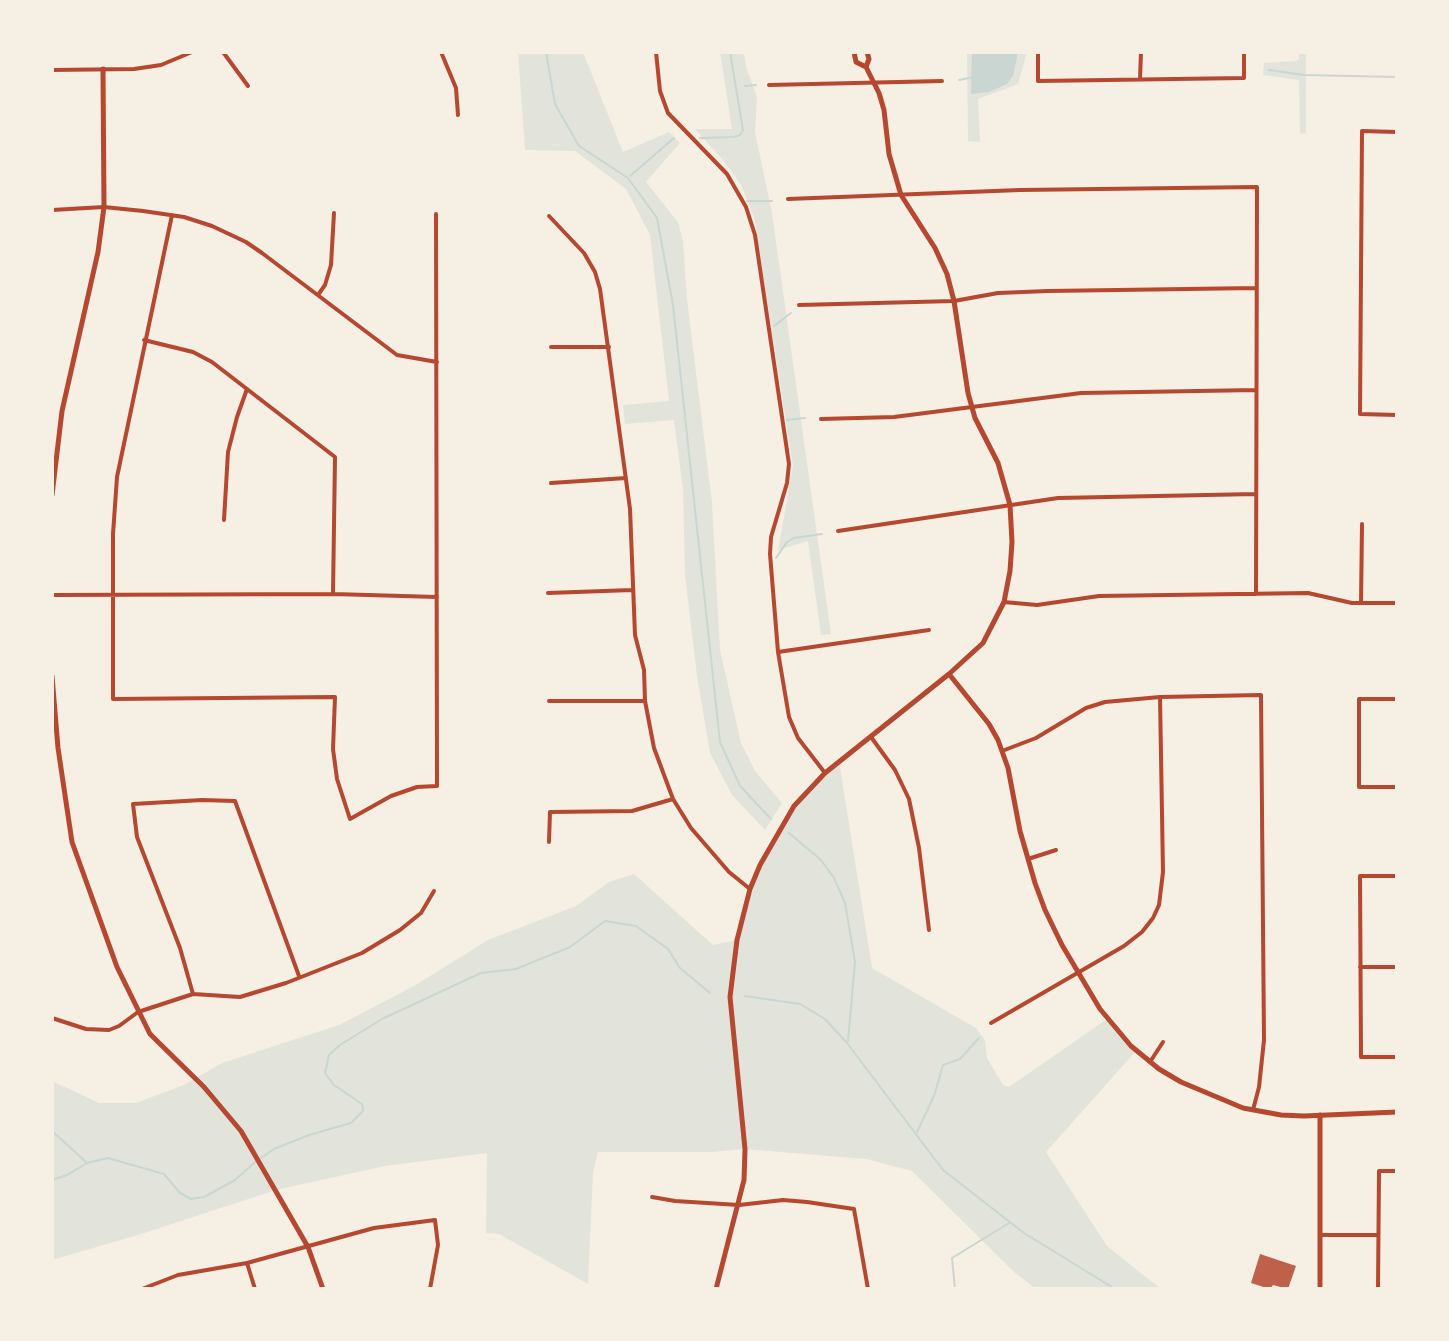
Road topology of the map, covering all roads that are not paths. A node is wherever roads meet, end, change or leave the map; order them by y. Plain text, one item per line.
1 (192, 52) edge
2 (223, 52) edge
3 (441, 52) edge
4 (656, 52) edge
5 (854, 52) edge
6 (867, 52) edge
7 (1038, 52) edge
8 (1141, 52) edge
9 (1244, 52) edge
10 (866, 67) junction
11 (103, 69) junction
12 (52, 70) edge
13 (1140, 79) junction
14 (942, 81) dead end
15 (874, 82) junction
16 (769, 85) dead end
17 (248, 86) dead end
18 (458, 115) dead end
19 (1397, 132) edge
20 (901, 195) junction
21 (788, 199) dead end
22 (104, 207) junction
23 (52, 210) edge
24 (334, 213) dead end
25 (436, 214) dead end
26 (172, 215) junction
27 (549, 216) dead end
28 (1256, 288) junction
29 (318, 295) junction
30 (954, 301) junction
31 (799, 305) dead end
32 (144, 340) junction
33 (551, 347) dead end
34 (609, 347) junction
35 (437, 362) junction
36 (247, 389) junction
37 (1256, 390) junction
38 (972, 408) junction
39 (1397, 415) edge
40 (821, 419) dead end
41 (626, 478) junction
42 (551, 483) dead end
43 (1256, 494) junction
44 (52, 495) edge
45 (1010, 505) junction
46 (224, 520) dead end
47 (1362, 524) dead end
48 (838, 531) dead end
49 (632, 590) junction
50 (548, 593) dead end
51 (333, 594) junction
52 (1256, 594) junction
53 (52, 595) edge
54 (113, 595) junction
55 (437, 597) junction
56 (1004, 602) junction
57 (1361, 603) junction
58 (1397, 603) edge
59 (929, 630) dead end
60 (778, 652) junction
61 (949, 674) junction
62 (52, 676) edge
63 (1160, 697) junction
64 (1397, 699) edge
65 (549, 701) dead end
66 (645, 701) junction
67 (870, 735) junction
68 (55, 748) edge
69 (1002, 751) junction
70 (825, 773) junction
71 (1397, 787) edge
72 (673, 799) junction
73 (549, 842) dead end
74 (1056, 850) dead end
75 (1028, 859) junction
76 (1397, 876) edge
77 (750, 889) junction
78 (434, 891) dead end
79 (929, 930) dead end
80 (1360, 967) junction
81 (1397, 967) edge
82 (1077, 973) junction
83 (299, 976) junction
84 (193, 994) junction
85 (138, 1012) junction
86 (52, 1018) edge
87 (991, 1023) dead end
88 (1163, 1042) dead end
89 (1397, 1057) edge
90 (1150, 1062) junction
91 (1253, 1110) junction
92 (1397, 1112) edge
93 (1320, 1115) junction
94 (1397, 1171) edge
95 (652, 1197) dead end
96 (739, 1205) junction
97 (1319, 1235) junction
98 (1378, 1235) junction
99 (308, 1247) junction
100 (247, 1263) junction
101 (145, 1289) edge
102 (255, 1289) edge
103 (323, 1289) edge
104 (430, 1289) edge
105 (716, 1289) edge
106 (868, 1289) edge
107 (1320, 1289) edge
108 (1378, 1289) edge

1 - 11 street
2 - 17 street
3 - 18 street
4 - 60 street
5 - 10 street
6 - 10 street
7 - 13 street
8 - 13 street
9 - 13 street
10 - 15 street
11 - 12 street
11 - 22 street
14 - 15 street
15 - 16 street
15 - 20 street
19 - 39 street
20 - 21 street
20 - 28 street
20 - 30 street
22 - 23 street
22 - 26 street
22 - 44 street
24 - 29 street
25 - 35 street
26 - 29 street
26 - 32 street
27 - 34 street
28 - 30 street
28 - 37 street
29 - 35 street
30 - 31 street
30 - 38 street
32 - 36 street
32 - 54 street
33 - 34 street
34 - 41 street
35 - 55 street
36 - 46 street
36 - 51 street
37 - 38 street
37 - 43 street
38 - 40 street
38 - 45 street
41 - 42 street
41 - 49 street
43 - 45 street
43 - 52 street
45 - 48 street
45 - 56 street
47 - 57 street
49 - 50 street
49 - 66 street
51 - 54 street
51 - 55 street
52 - 56 street
52 - 57 street
53 - 54 street
54 - 55 street
56 - 61 street
57 - 58 street
59 - 60 street
60 - 70 street
61 - 67 street
61 - 69 street
62 - 68 street
63 - 69 street
63 - 82 street
63 - 91 street
64 - 71 street
65 - 66 street
66 - 72 street
67 - 70 street
67 - 79 street
68 - 85 street
69 - 75 street
70 - 77 street
72 - 73 street
72 - 77 street
74 - 75 street
75 - 82 street
76 - 80 street
77 - 96 street
78 - 83 street
80 - 81 street
80 - 89 street
82 - 87 street
82 - 90 street
83 - 84 street
83 - 84 street
84 - 85 street
85 - 86 street
85 - 99 street
88 - 90 street
90 - 91 street
91 - 93 street
92 - 93 street
93 - 97 street
94 - 98 street
95 - 96 street
96 - 105 street
96 - 106 street
97 - 98 street
97 - 107 street
98 - 108 street
99 - 100 street
99 - 103 street
99 - 104 street
100 - 101 street
100 - 102 street

